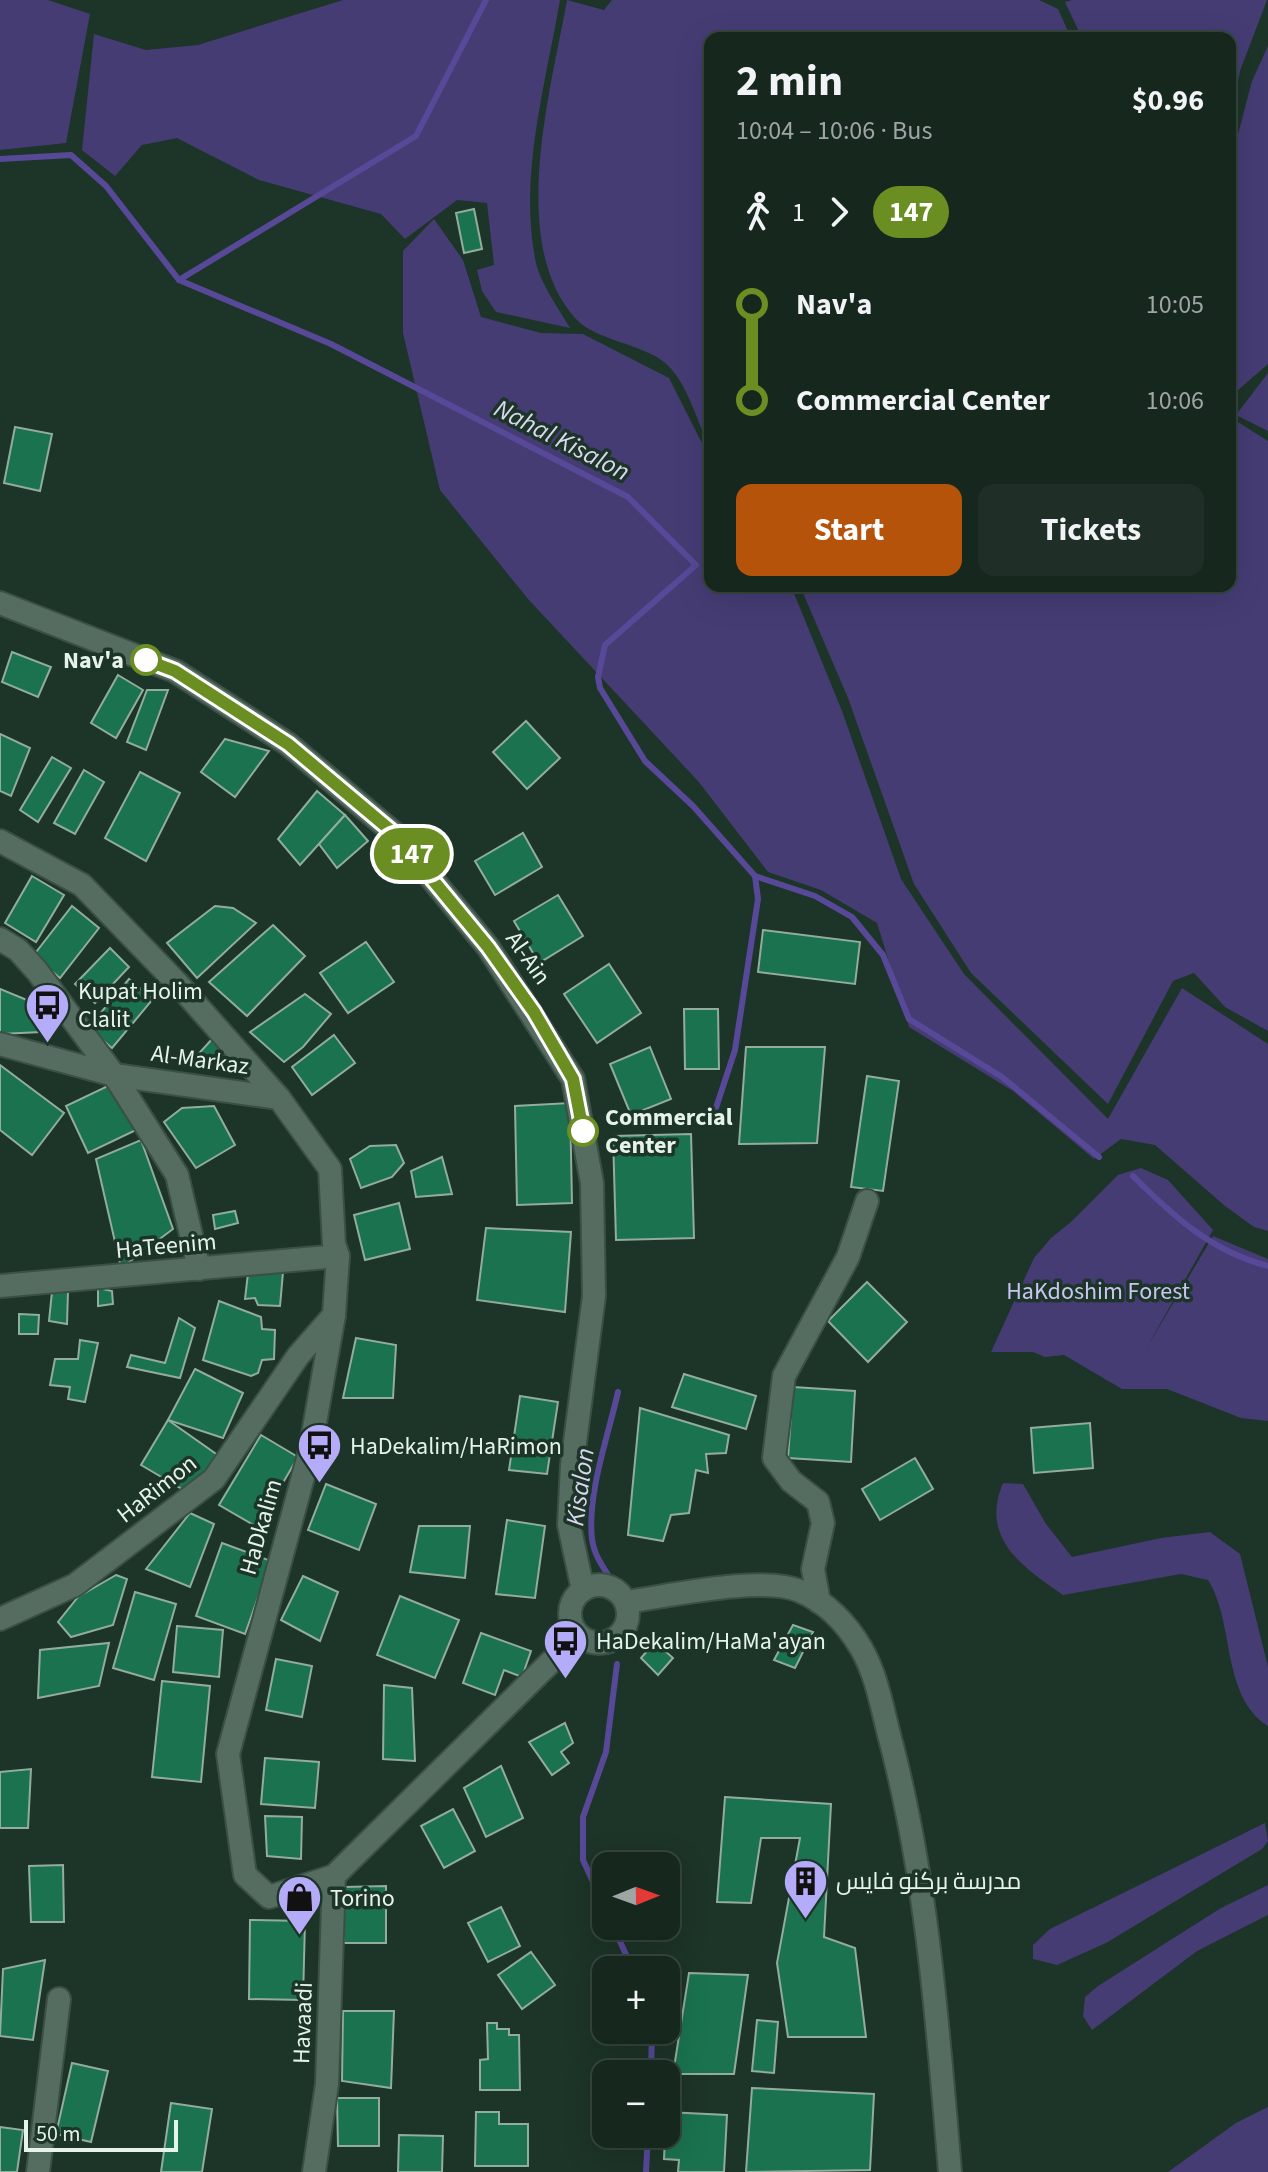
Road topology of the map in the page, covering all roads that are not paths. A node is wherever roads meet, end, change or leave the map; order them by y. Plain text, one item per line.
1 (0, 603) edge
2 (0, 841) edge
3 (0, 939) edge
4 (0, 1044) edge
5 (114, 1075) junction
6 (279, 1098) junction
7 (867, 1201) dead end
8 (338, 1256) junction
9 (199, 1269) junction
10 (0, 1286) edge
11 (334, 1315) junction
12 (583, 1590) junction
13 (626, 1602) junction
14 (819, 1602) junction
15 (0, 1619) edge
16 (578, 1635) junction
17 (334, 1876) junction
18 (59, 1999) dead end
19 (38, 2172) edge
20 (314, 2172) edge
21 (950, 2172) edge

1 - 12 street, Al-Ain
2 - 6 street, HaDkalim
3 - 5 street
4 - 5 street, Al-Markaz
5 - 6 street, Al-Markaz
5 - 9 street
6 - 8 street, HaDkalim
7 - 14 street
8 - 9 street, HaTeenim
8 - 11 street, HaDkalim
9 - 10 street, HaTeenim
11 - 15 street, HaRimon
11 - 17 street, HaDkalim
12 - 13 street
12 - 16 street
13 - 14 street
13 - 16 street
14 - 21 street
16 - 17 street, HaDkalim
17 - 20 street, Havaadi
18 - 19 street

